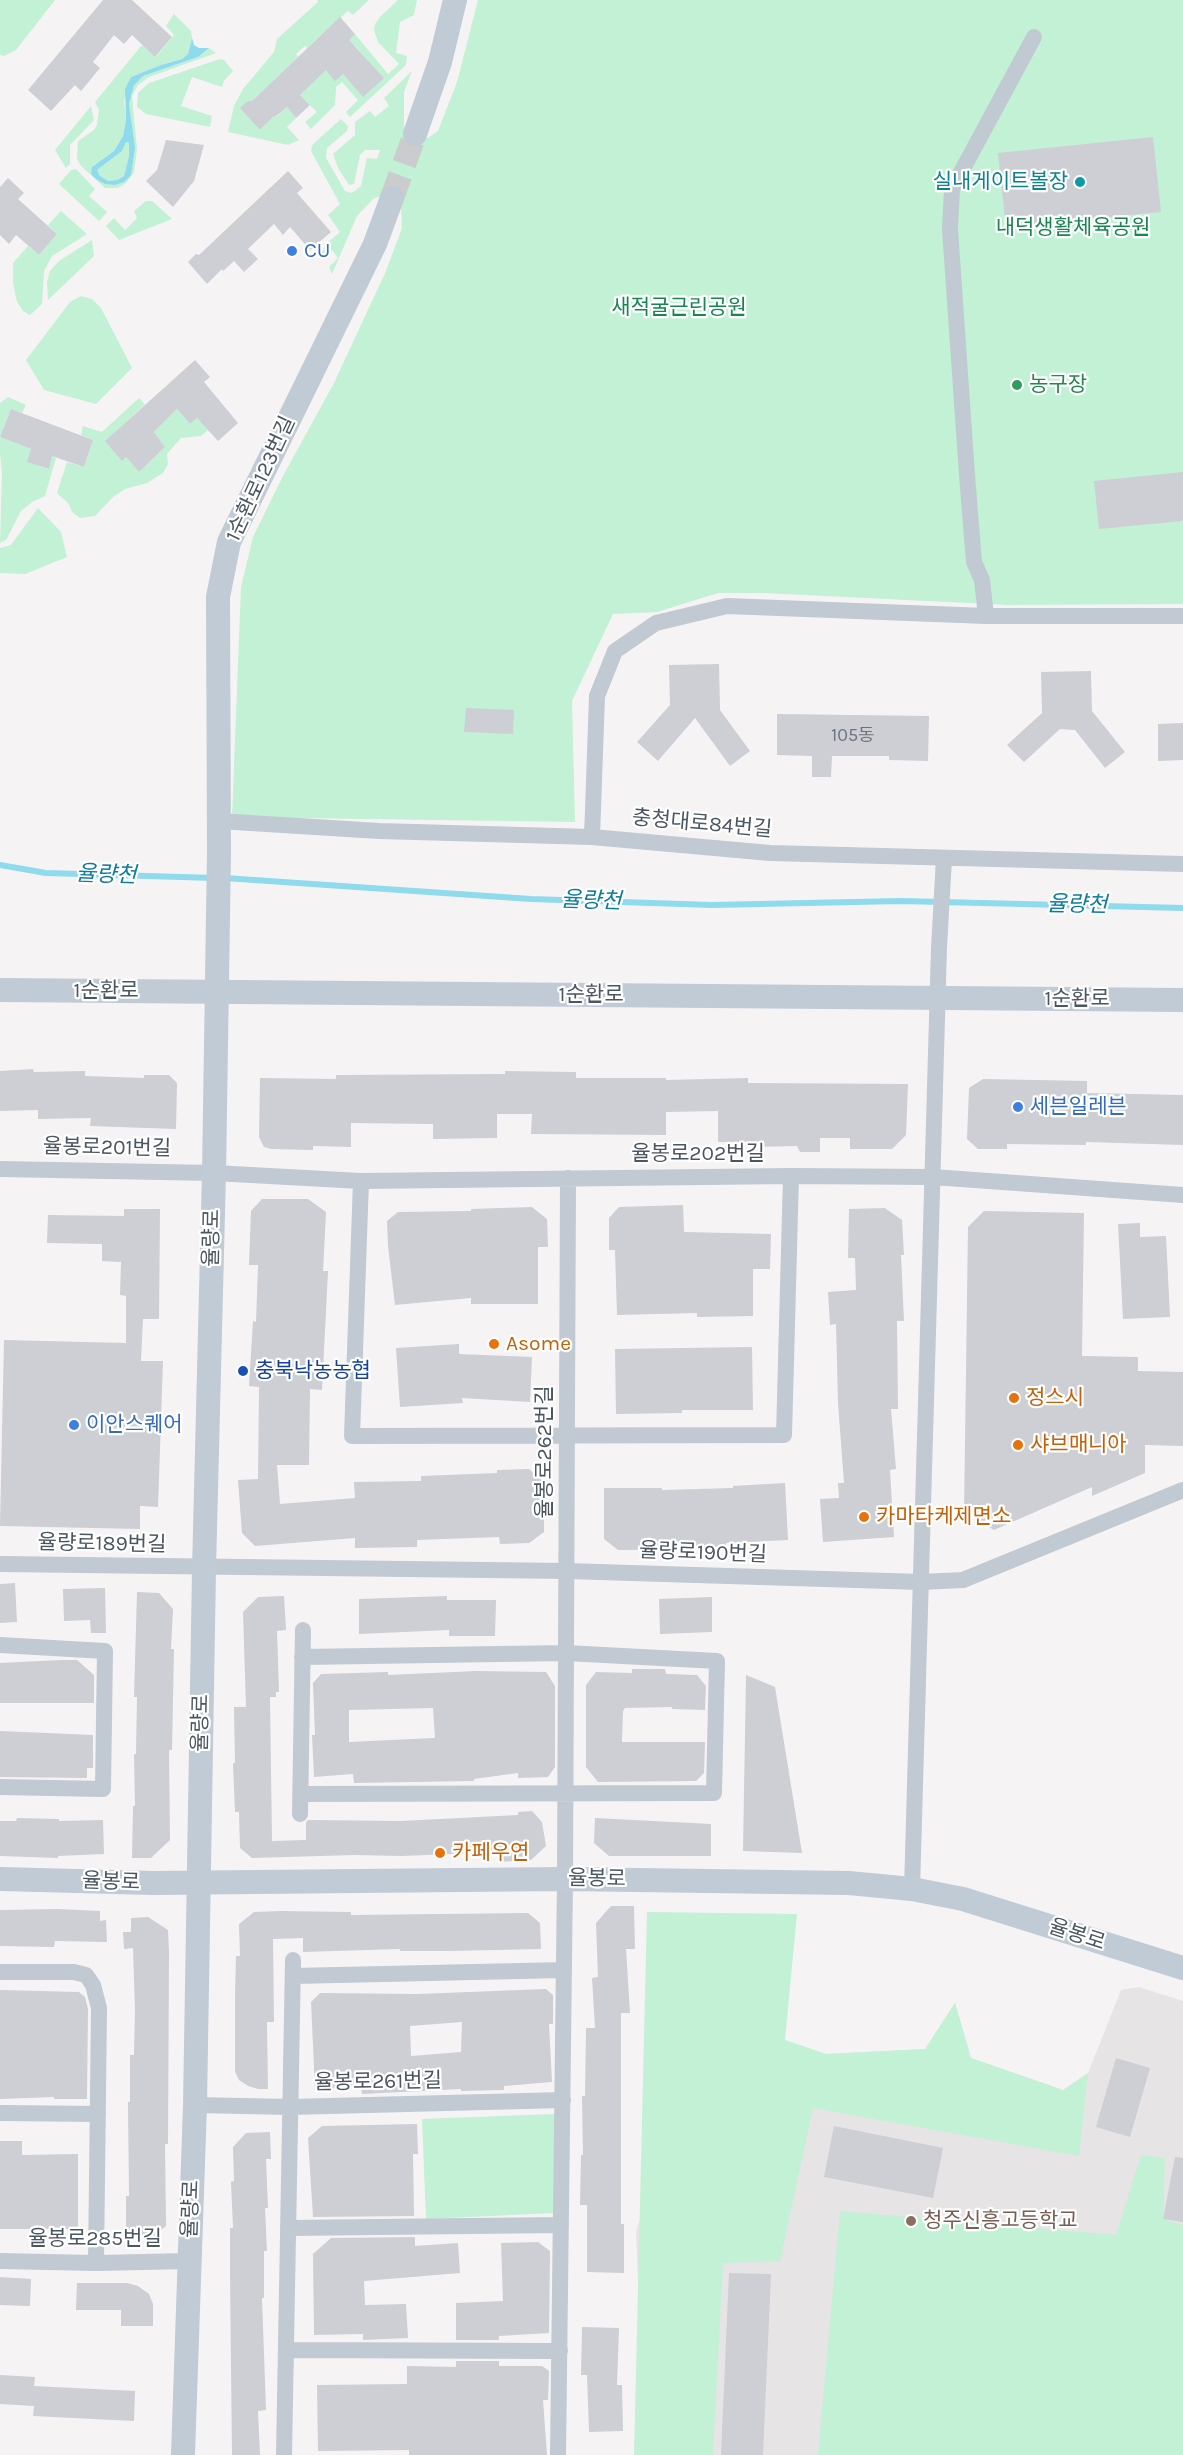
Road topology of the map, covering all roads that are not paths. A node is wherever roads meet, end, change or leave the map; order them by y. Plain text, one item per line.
1 (455, 0) edge
2 (1034, 37) dead end
3 (415, 134) tunnel mouth
4 (392, 198) tunnel mouth
5 (986, 616) junction
6 (1183, 616) edge
7 (218, 821) junction
8 (592, 837) junction
9 (944, 858) junction
10 (1183, 864) edge
11 (218, 949) joint
12 (0, 990) edge
13 (216, 992) junction
14 (938, 998) junction
15 (1183, 1000) edge
16 (0, 1168) edge
17 (214, 1173) junction
18 (791, 1176) junction
19 (933, 1177) junction
20 (568, 1178) junction
21 (361, 1181) junction
22 (1183, 1195) edge
23 (567, 1434) junction
24 (1183, 1490) edge
25 (0, 1564) edge
26 (204, 1569) junction
27 (567, 1571) junction
28 (921, 1582) junction
29 (303, 1630) dead end
30 (0, 1645) edge
31 (566, 1653) junction
32 (302, 1657) junction
33 (0, 1787) edge
34 (566, 1791) junction
35 (301, 1794) junction
36 (300, 1814) dead end
37 (0, 1879) edge
38 (565, 1879) junction
39 (199, 1882) junction
40 (912, 1889) junction
41 (1183, 1968) edge
42 (564, 1970) junction
43 (0, 1972) edge
44 (563, 2100) junction
45 (195, 2105) junction
46 (291, 2107) junction
47 (0, 2113) edge
48 (99, 2114) junction
49 (561, 2225) junction
50 (288, 2228) junction
51 (0, 2261) edge
52 (189, 2261) junction
53 (96, 2264) junction
54 (286, 2350) junction
55 (560, 2351) junction
56 (183, 2455) edge
57 (284, 2455) edge
58 (558, 2455) edge

1 - 3 street
2 - 5 street
4 - 7 street, 1순환로123번길
5 - 6 street
5 - 8 street
7 - 8 street, 충청대로84번길
7 - 11 street, 1순환로123번길
8 - 9 street, 충청대로84번길
9 - 10 street, 충청대로84번길
9 - 14 street
11 - 13 street, 율량로
12 - 13 street, 1순환로
13 - 14 street, 1순환로
13 - 17 street, 율량로
14 - 15 street, 1순환로
14 - 19 street
16 - 17 street, 율봉로201번길
17 - 21 street, 율봉로202번길
17 - 26 street, 율량로
18 - 19 street, 율봉로202번길
18 - 20 street, 율봉로202번길
18 - 23 street
19 - 22 street, 율봉로202번길
19 - 28 street
20 - 21 street, 율봉로202번길
20 - 23 street, 율봉로262번길
21 - 23 street
23 - 27 street, 율봉로262번길
24 - 28 street, 율량로190번길
25 - 26 street, 율량로189번길
26 - 27 street, 율량로190번길
26 - 39 street, 율량로
27 - 28 street, 율량로190번길
27 - 31 street, 율봉로262번길
28 - 40 street
29 - 32 street
30 - 33 street
31 - 32 street
31 - 34 street, 율봉로262번길
31 - 34 street
32 - 35 street
34 - 35 street
34 - 38 street, 율봉로262번길
35 - 36 street
37 - 39 street, 율봉로
38 - 39 street, 율봉로
38 - 40 street, 율봉로
38 - 42 street
39 - 45 street, 율량로
40 - 41 street, 율봉로
42 - 44 street
42 - 46 street
43 - 48 street
44 - 46 street, 율봉로261번길
44 - 49 street
45 - 46 street, 율봉로261번길
45 - 52 street, 율량로
46 - 50 street
47 - 48 street
48 - 53 street
49 - 50 street
49 - 55 street
50 - 54 street
51 - 53 street, 율봉로285번길
52 - 53 street, 율봉로285번길
52 - 56 street, 율량로
54 - 55 street
54 - 57 street
55 - 58 street

